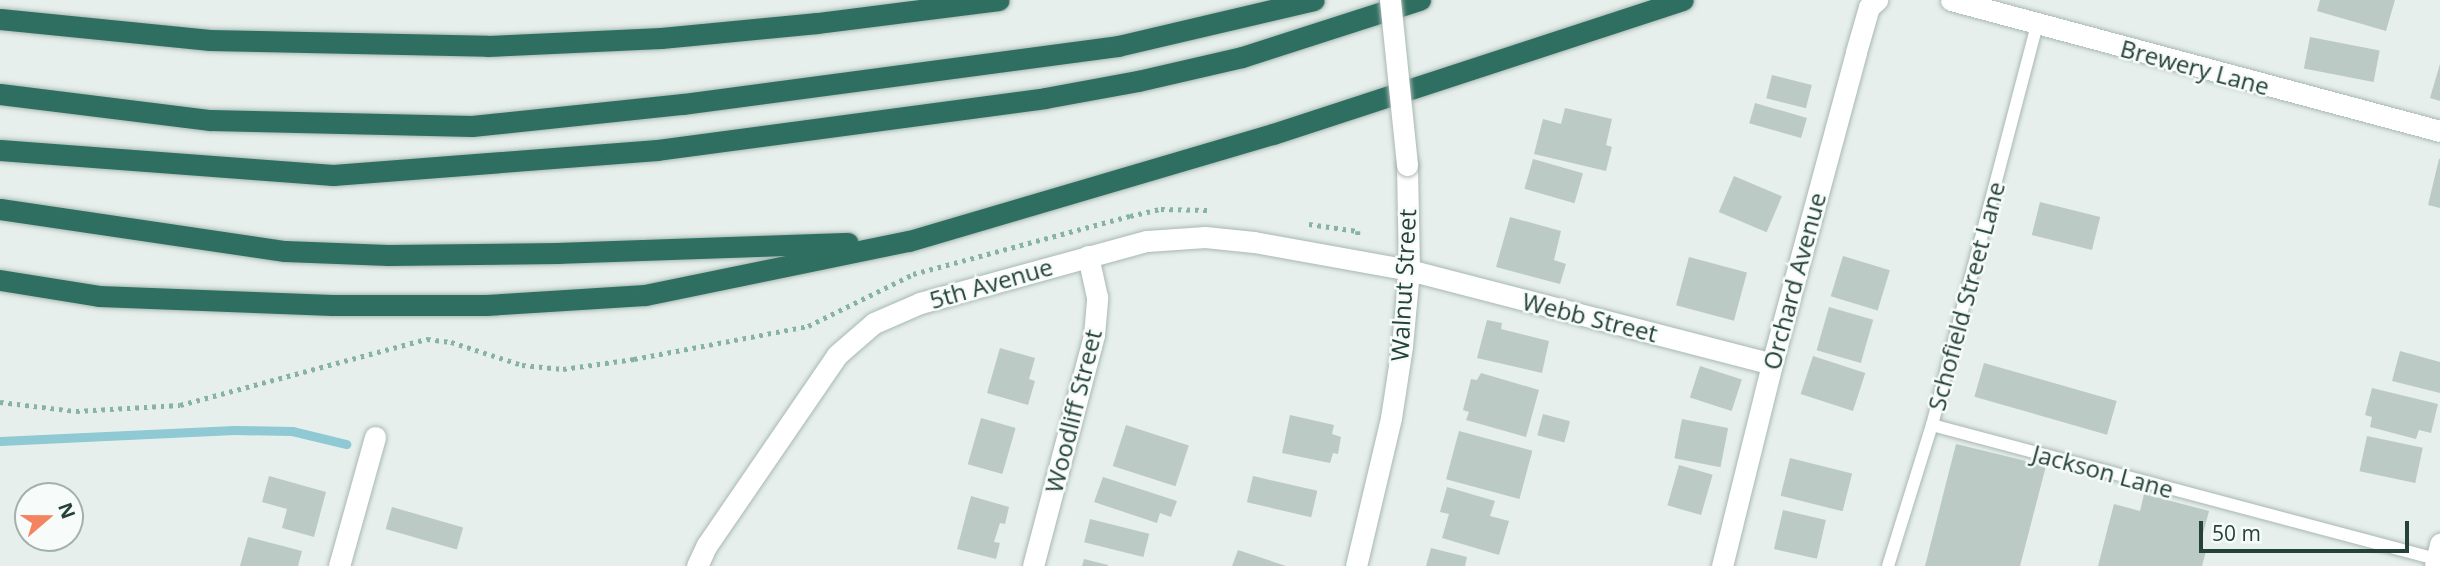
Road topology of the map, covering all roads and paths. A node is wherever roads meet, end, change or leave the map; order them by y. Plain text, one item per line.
1 (999, 0) edge
2 (1314, 0) edge
3 (1390, 0) edge
4 (1420, 0) edge
5 (1682, 0) edge
6 (1877, 0) edge
7 (1951, 0) edge
8 (0, 19) edge
9 (2037, 24) junction
10 (0, 94) edge
11 (2440, 131) edge
12 (0, 150) edge
13 (0, 209) edge
14 (1210, 211) dead end
15 (1304, 224) dead end
16 (909, 241) junction
17 (1088, 256) junction
18 (1359, 261) junction
19 (1409, 270) junction
20 (0, 280) edge
21 (1772, 363) junction
22 (0, 402) edge
23 (1932, 425) junction
24 (375, 437) dead end
25 (2437, 557) edge
26 (340, 566) edge
27 (697, 566) edge
28 (1033, 566) edge
29 (1356, 566) edge
30 (1722, 566) edge
31 (1888, 566) edge

1 - 8 highway
2 - 10 highway
3 - 19 street, Walnut Street, bridge
4 - 12 highway
5 - 16 highway
6 - 21 street, Orchard Avenue
7 - 9 street, Brewery Lane
9 - 11 street, Brewery Lane
9 - 23 lane, Schofield Street Lane
13 - 16 highway
14 - 22 path
15 - 18 path
16 - 20 highway
17 - 18 street, 5th Avenue
17 - 27 street, 5th Avenue
17 - 28 street, Woodliff Street
18 - 19 street, 5th Avenue
19 - 21 street, Webb Street
19 - 29 street, Walnut Street
21 - 30 street, Orchard Avenue
23 - 25 lane, Jackson Lane
23 - 31 lane, Schofield Street Lane
24 - 26 street

